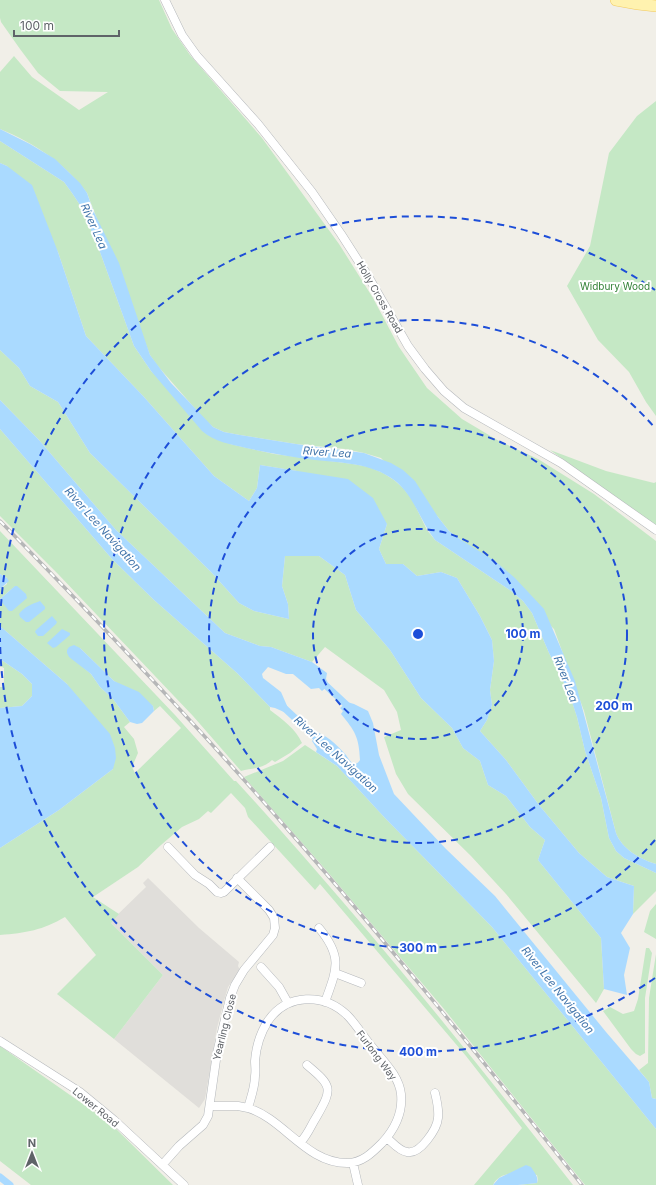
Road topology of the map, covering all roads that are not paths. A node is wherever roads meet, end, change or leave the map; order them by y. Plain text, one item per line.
1 (165, 0) edge
2 (616, 0) edge
3 (656, 6) edge
4 (656, 530) edge
5 (270, 846) dead end
6 (168, 847) dead end
7 (238, 878) junction
8 (320, 928) dead end
9 (261, 967) dead end
10 (335, 973) junction
11 (361, 983) dead end
12 (325, 1002) junction
13 (288, 1003) junction
14 (0, 1041) edge
15 (307, 1065) dead end
16 (435, 1093) dead end
17 (210, 1106) junction
18 (248, 1108) junction
19 (387, 1138) junction
20 (300, 1143) junction
21 (353, 1163) junction
22 (163, 1164) junction
23 (184, 1185) edge
24 (358, 1185) edge

1 - 4 street, Holly Cross Road
2 - 3 main road
5 - 7 street
6 - 7 street
7 - 17 street, Yearling Close
8 - 10 street
9 - 13 street
10 - 11 street
10 - 12 street
12 - 13 street, Furlong Way
12 - 19 street, Furlong Way
13 - 18 street, Furlong Way
14 - 22 street, Lower Road
15 - 20 street
16 - 19 street
17 - 18 street
17 - 22 street
18 - 20 street
19 - 21 street, Furlong Way
20 - 21 street
21 - 24 street
22 - 23 street, Lower Road

